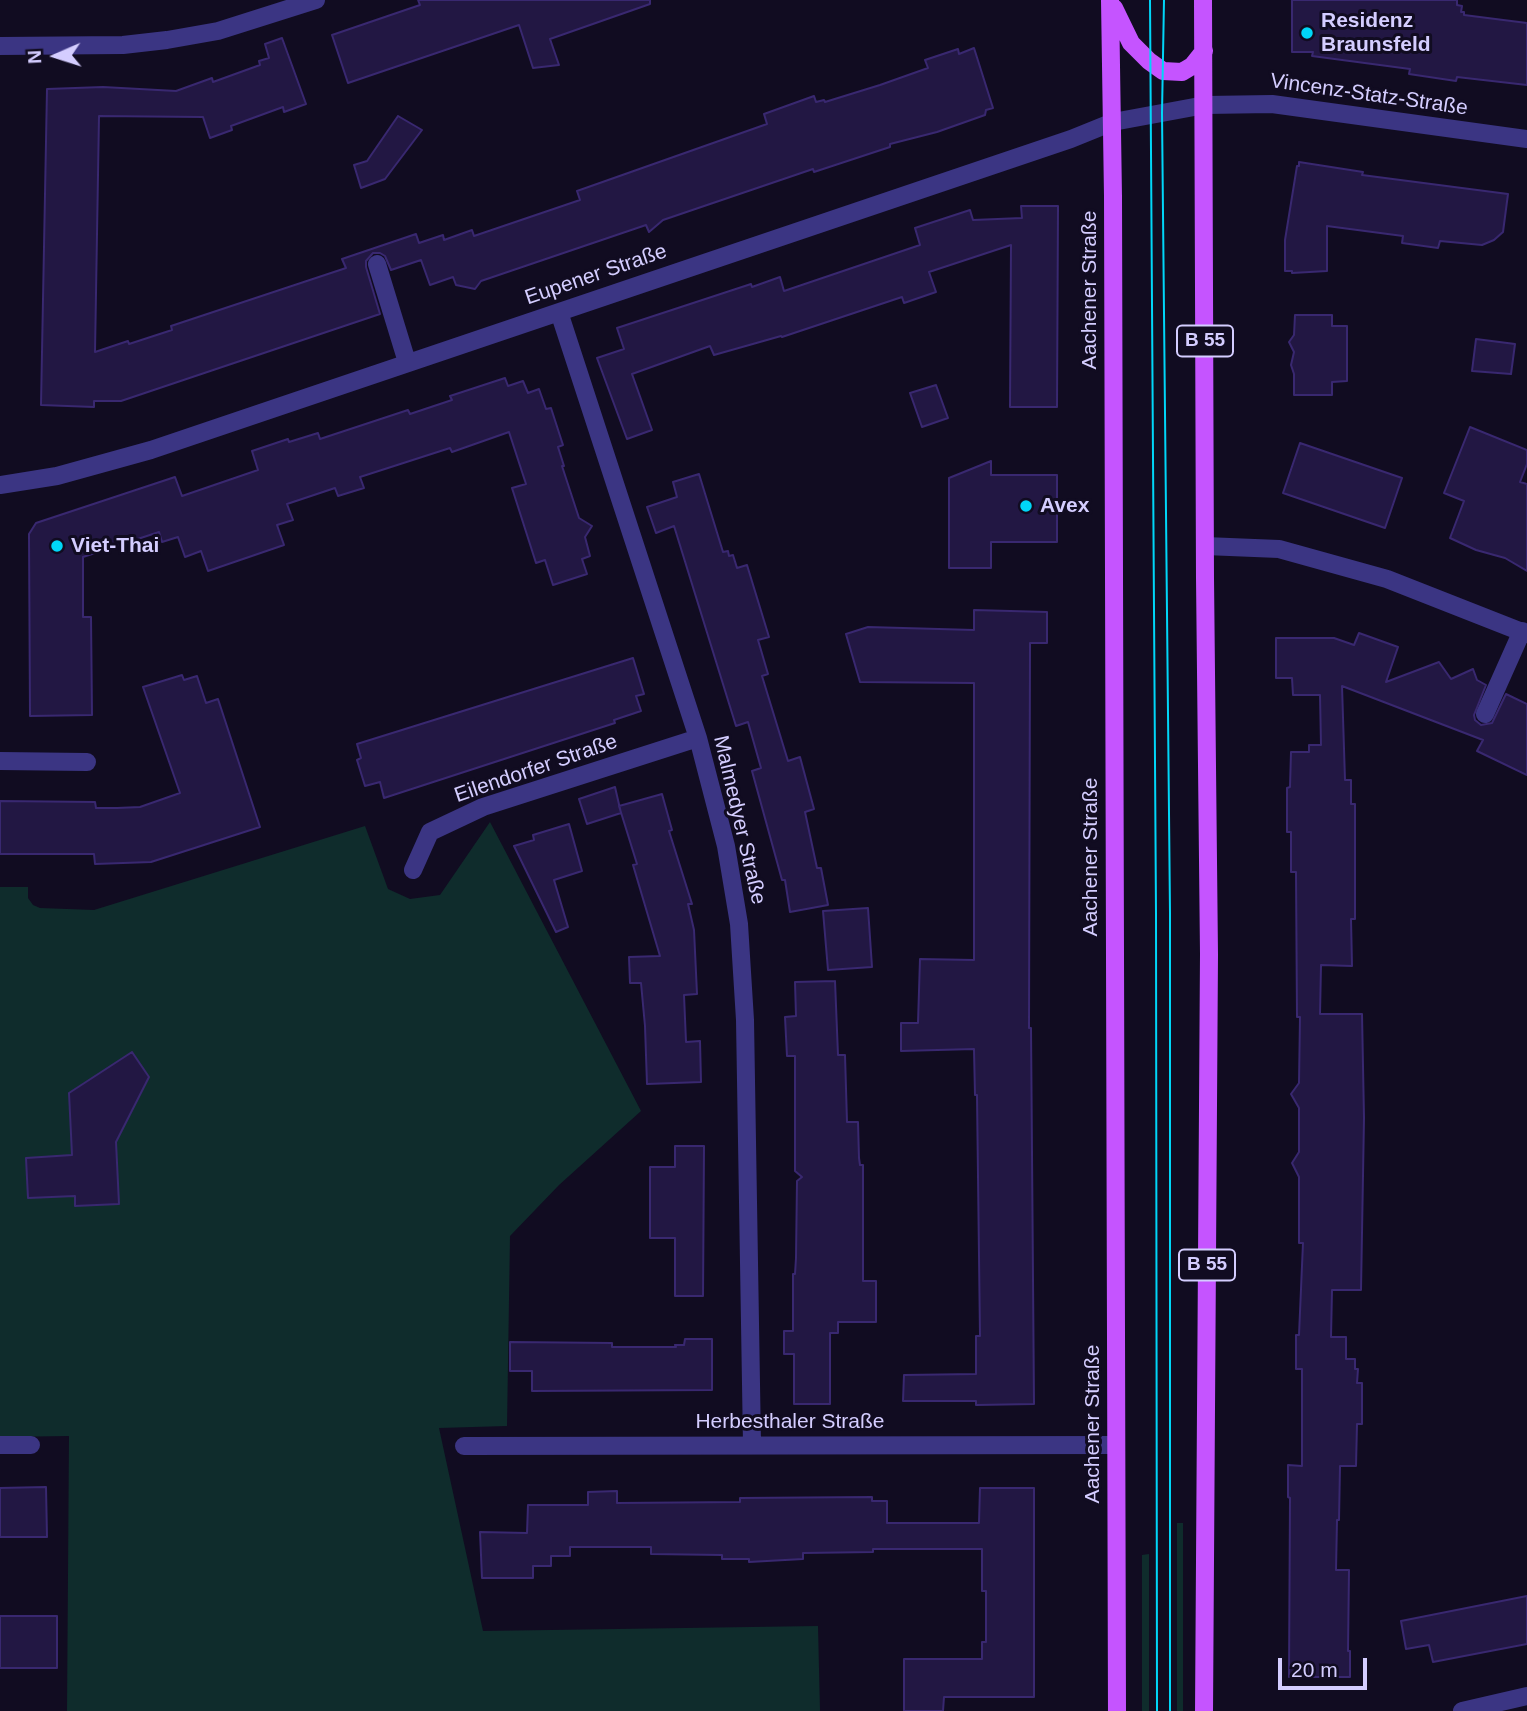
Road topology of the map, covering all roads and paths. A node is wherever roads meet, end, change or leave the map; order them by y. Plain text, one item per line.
1 (316, 0) edge
2 (1203, 0) edge
3 (1110, 1) edge
4 (0, 46) edge
5 (1203, 51) junction
6 (1205, 104) junction
7 (1113, 122) junction
8 (1527, 139) edge
9 (377, 264) dead end
10 (559, 312) junction
11 (407, 362) junction
12 (0, 485) edge
13 (1205, 546) junction
14 (1524, 632) edge
15 (1485, 714) dead end
16 (698, 738) junction
17 (0, 761) edge
18 (87, 762) dead end
19 (413, 870) dead end
20 (752, 1444) junction
21 (0, 1445) edge
22 (31, 1445) dead end
23 (1115, 1445) junction
24 (464, 1446) dead end
25 (1527, 1696) edge
26 (1117, 1711) edge
27 (1204, 1711) edge
28 (1462, 1711) edge

1 - 4 street
2 - 5 main road, B 55
3 - 5 main road, Aachener Straße
3 - 7 main road, Aachener Straße
5 - 6 main road, B 55
6 - 7 street, Eupener Straße
6 - 8 street, Vincenz-Statz-Straße
6 - 13 main road, B 55
7 - 10 street, Eupener Straße
7 - 23 main road, Aachener Straße
9 - 11 street
10 - 11 street, Eupener Straße
10 - 16 street, Malmedyer Straße
11 - 12 street, Eupener Straße
13 - 14 street
13 - 27 main road, B 55
14 - 15 street
16 - 19 street, Eilendorfer Straße
16 - 20 street, Malmedyer Straße
17 - 18 street
20 - 23 street, Herbesthaler Straße
20 - 24 street, Herbesthaler Straße
21 - 22 street
23 - 26 main road, Aachener Straße
25 - 28 street

